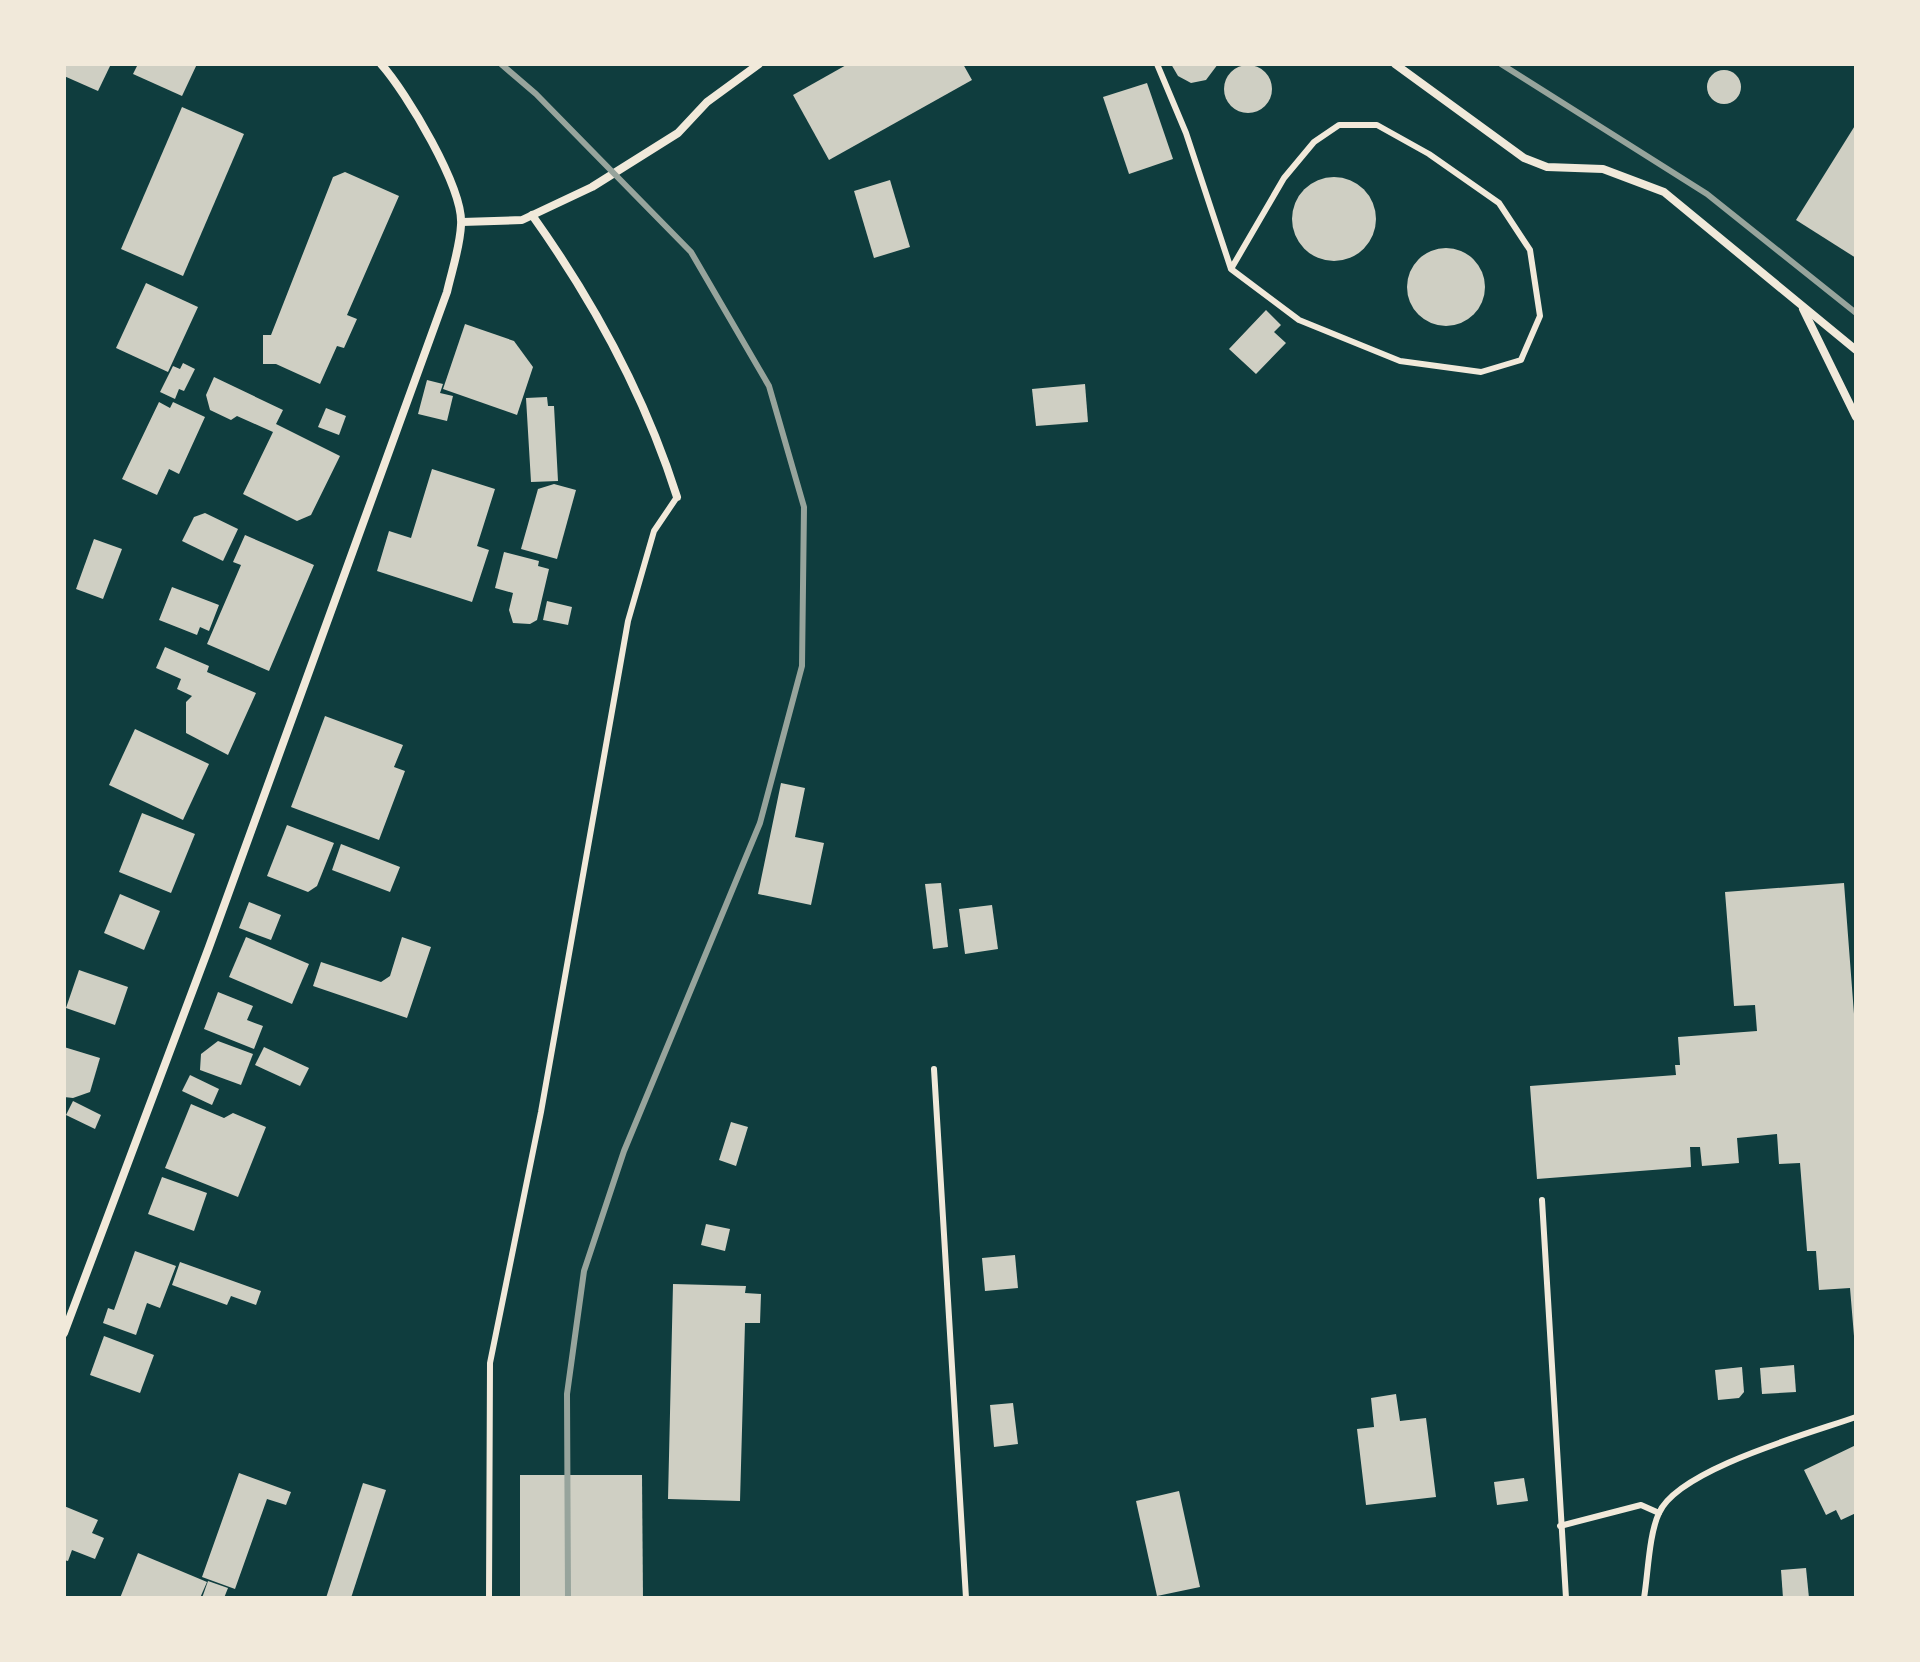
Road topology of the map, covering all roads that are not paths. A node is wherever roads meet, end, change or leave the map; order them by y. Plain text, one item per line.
1 (381, 64) edge
2 (759, 64) edge
3 (1157, 64) edge
4 (1395, 64) edge
5 (532, 215) junction
6 (462, 222) junction
7 (1231, 269) junction
8 (1801, 304) junction
9 (1856, 350) edge
10 (1856, 417) edge
11 (677, 497) joint
12 (934, 1069) dead end
13 (1542, 1200) dead end
14 (64, 1333) edge
15 (1856, 1417) edge
16 (1659, 1513) junction
17 (1560, 1526) junction
18 (489, 1598) edge
19 (966, 1598) edge
20 (1566, 1598) edge
21 (1644, 1598) edge

1 - 6 street
2 - 5 street
3 - 7 lane
4 - 8 street
5 - 6 street
5 - 11 street
6 - 14 street
7 - 7 lane
8 - 9 street
8 - 10 street
11 - 18 lane
12 - 19 lane
13 - 17 lane
15 - 16 lane
16 - 17 lane
16 - 21 lane
17 - 20 lane

